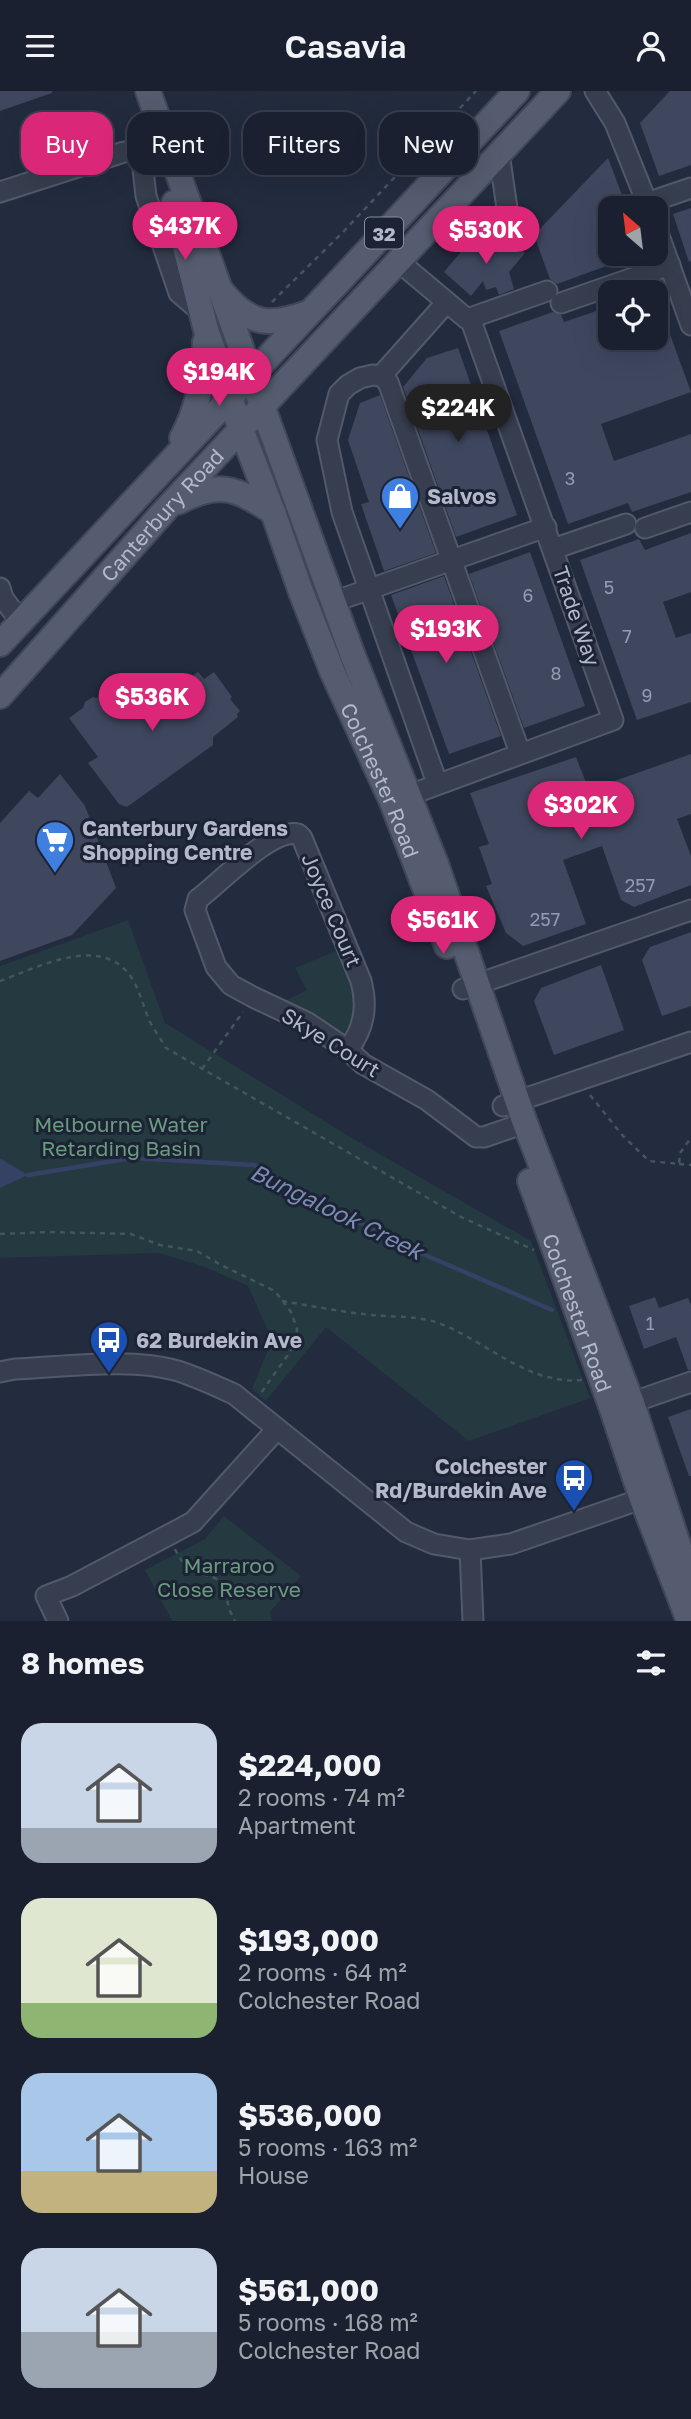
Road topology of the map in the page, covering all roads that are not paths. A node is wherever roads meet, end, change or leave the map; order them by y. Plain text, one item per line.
1 (148, 91) edge
2 (517, 91) edge
3 (558, 91) edge
4 (595, 91) edge
5 (152, 112) edge
6 (127, 150) edge
7 (499, 153) junction
8 (166, 175) edge
9 (172, 175) edge
10 (691, 188) edge
11 (0, 192) edge
12 (644, 196) edge
13 (668, 198) edge
14 (428, 229) junction
15 (668, 260) edge
16 (398, 261) junction
17 (670, 265) junction
18 (220, 290) junction
19 (446, 303) junction
20 (310, 312) junction
21 (470, 318) junction
22 (203, 320) junction
23 (691, 325) edge
24 (250, 376) junction
25 (381, 376) junction
26 (230, 398) junction
27 (261, 407) junction
28 (241, 429) junction
29 (165, 466) junction
30 (167, 508) junction
31 (273, 512) junction
32 (691, 512) edge
33 (546, 527) junction
34 (554, 548) junction
35 (452, 560) junction
36 (0, 589) edge
37 (368, 590) junction
38 (333, 602) junction
39 (8, 635) edge
40 (47, 645) junction
41 (30, 663) junction
42 (0, 696) edge
43 (520, 753) junction
44 (437, 783) junction
45 (400, 798) junction
46 (209, 891) joint
47 (691, 910) edge
48 (470, 987) junction
49 (691, 1042) edge
50 (348, 1050) junction
51 (514, 1114) junction
52 (0, 1372) edge
53 (691, 1382) edge
54 (622, 1406) junction
55 (277, 1429) junction
56 (651, 1496) junction
57 (470, 1550) junction
58 (686, 1588) edge
59 (58, 1621) edge
60 (473, 1621) edge
61 (689, 1621) edge

1 - 5 main road, Colchester Road
2 - 20 main road, Canterbury Road / 32
3 - 7 main road, Canterbury Road / 32
4 - 12 street
6 - 11 street
7 - 14 main road, Canterbury Road / 32
7 - 14 street
8 - 22 main road, Colchester Road
9 - 18 main road, Colchester Road
10 - 13 street
14 - 16 main road, Canterbury Road / 32
15 - 17 street
16 - 19 street
16 - 27 main road, Canterbury Road / 32
17 - 21 street
17 - 23 street
18 - 20 main road
18 - 24 main road, Colchester Road
19 - 21 street
19 - 25 street
20 - 24 main road, Canterbury Road / 32
21 - 33 street, Trade Way
22 - 26 main road, Colchester Road
22 - 29 main road
24 - 26 main road, Canterbury Road / 32
24 - 27 main road, Colchester Road
25 - 35 street
25 - 37 street
26 - 28 main road, Colchester Road
26 - 29 main road, Canterbury Road / 32
27 - 28 main road, Canterbury Road / 32
27 - 38 main road, Colchester Road
28 - 30 main road, Canterbury Road / 32
28 - 31 main road, Colchester Road
29 - 39 main road, Canterbury Road / 32
30 - 31 main road
30 - 40 main road, Canterbury Road / 32
31 - 45 main road, Colchester Road
32 - 34 street
33 - 34 street, Trade Way
33 - 35 street
34 - 43 street, Trade Way
35 - 37 street
35 - 43 street
36 - 39 street
37 - 38 street
37 - 44 street
38 - 45 main road, Colchester Road
39 - 40 main road
39 - 41 main road
40 - 41 main road, Canterbury Road / 32
41 - 42 main road, Canterbury Road / 32
43 - 44 street, Trade Way
44 - 45 street, Trade Way
45 - 48 main road, Colchester Road
46 - 50 street, Skye Court
46 - 50 street, Joyce Court
47 - 48 street
48 - 51 main road, Colchester Road
49 - 51 street, Skye Court
50 - 51 street, Skye Court
51 - 54 main road, Colchester Road
51 - 54 main road, Colchester Road
52 - 55 street
53 - 54 street
54 - 56 main road, Colchester Road
55 - 57 street
55 - 59 street
56 - 57 street
56 - 58 main road, Colchester Road
57 - 60 street
58 - 61 main road, Colchester Road

